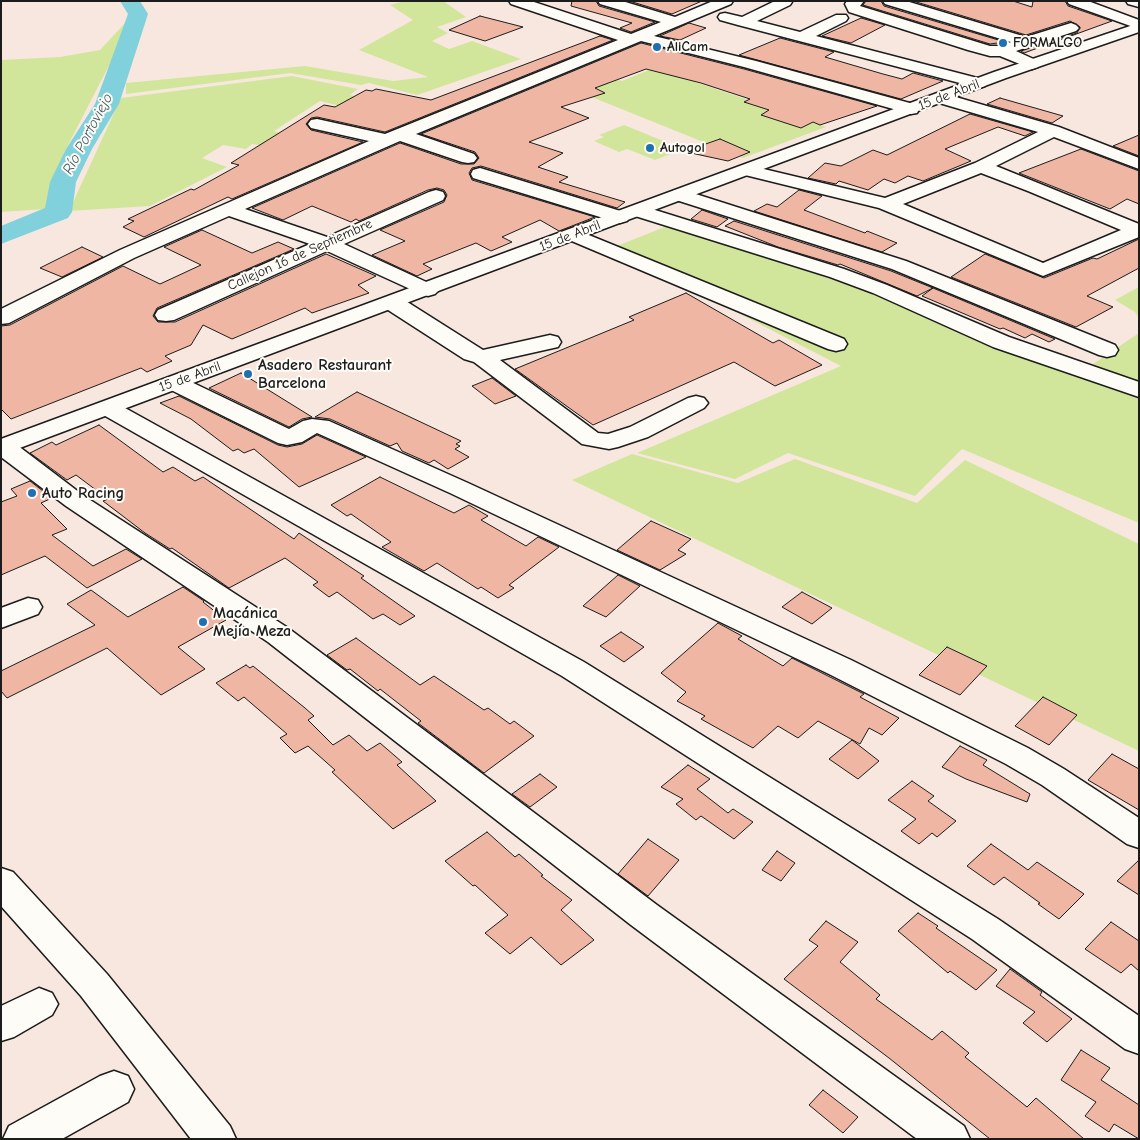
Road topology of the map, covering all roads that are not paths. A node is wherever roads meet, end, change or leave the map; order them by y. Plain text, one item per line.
1 (516, 1) edge
2 (605, 1) edge
3 (858, 1) edge
4 (890, 1) edge
5 (1074, 1) edge
6 (1133, 1) edge
7 (785, 2) edge
8 (1139, 3) edge
9 (722, 6) edge
10 (841, 18) dead end
11 (677, 22) junction
12 (743, 22) junction
13 (1139, 26) edge
14 (1071, 28) dead end
15 (802, 37) junction
16 (637, 38) junction
17 (1026, 42) junction
18 (891, 47) dead end
19 (1002, 51) junction
20 (874, 56) junction
21 (1032, 64) junction
22 (978, 83) junction
23 (942, 98) junction
24 (911, 110) junction
25 (317, 124) dead end
26 (1052, 131) junction
27 (393, 137) junction
28 (468, 158) dead end
29 (1139, 164) edge
30 (981, 167) junction
31 (747, 170) junction
32 (480, 174) dead end
33 (680, 195) junction
34 (436, 196) dead end
35 (886, 204) junction
36 (229, 210) junction
37 (629, 214) junction
38 (1138, 231) edge
39 (574, 235) junction
40 (325, 244) junction
41 (428, 290) junction
42 (393, 303) junction
43 (166, 315) dead end
44 (1, 318) edge
45 (550, 342) dead end
46 (836, 344) dead end
47 (1107, 350) dead end
48 (482, 357) junction
49 (175, 383) junction
50 (1139, 390) edge
51 (696, 403) dead end
52 (108, 408) junction
53 (3, 447) edge
54 (28, 606) dead end
55 (1, 619) edge
56 (1139, 835) edge
57 (1, 882) edge
58 (39, 1004) dead end
59 (1, 1025) edge
60 (1139, 1037) edge
61 (114, 1089) dead end
62 (23, 1139) edge
63 (216, 1139) edge
64 (950, 1139) edge

1 - 16 street
2 - 11 street
3 - 19 street
4 - 17 street
5 - 13 street
6 - 8 street
7 - 12 street
9 - 11 street
9 - 12 street
10 - 15 street
11 - 16 street
12 - 15 street
13 - 21 street, 15 de Abril
14 - 17 street
15 - 20 street
16 - 24 street
16 - 27 street
17 - 19 street
18 - 20 street
19 - 21 street
20 - 22 street
21 - 22 street, 15 de Abril
22 - 23 street, 15 de Abril
23 - 24 street, 15 de Abril
23 - 26 street
24 - 31 street, 15 de Abril
25 - 27 street
26 - 29 street
26 - 30 street
27 - 28 street
27 - 36 street
30 - 35 street
30 - 38 street
31 - 33 street, 15 de Abril
31 - 35 street
32 - 37 street
33 - 37 street, 15 de Abril
33 - 47 street
34 - 40 street, Callejon 16 de Septiembre
35 - 38 street
36 - 40 street
36 - 44 street
37 - 39 street, 15 de Abril
37 - 50 street
39 - 41 street, 15 de Abril
39 - 46 street
40 - 41 street
40 - 43 street, Callejon 16 de Septiembre
41 - 42 street, 15 de Abril
42 - 48 street
42 - 49 street, 15 de Abril
45 - 48 street
48 - 51 street
49 - 52 street, 15 de Abril
49 - 56 street
52 - 53 street, 15 de Abril
52 - 60 street
53 - 64 street
54 - 55 street
57 - 63 street
58 - 59 street
61 - 62 street

